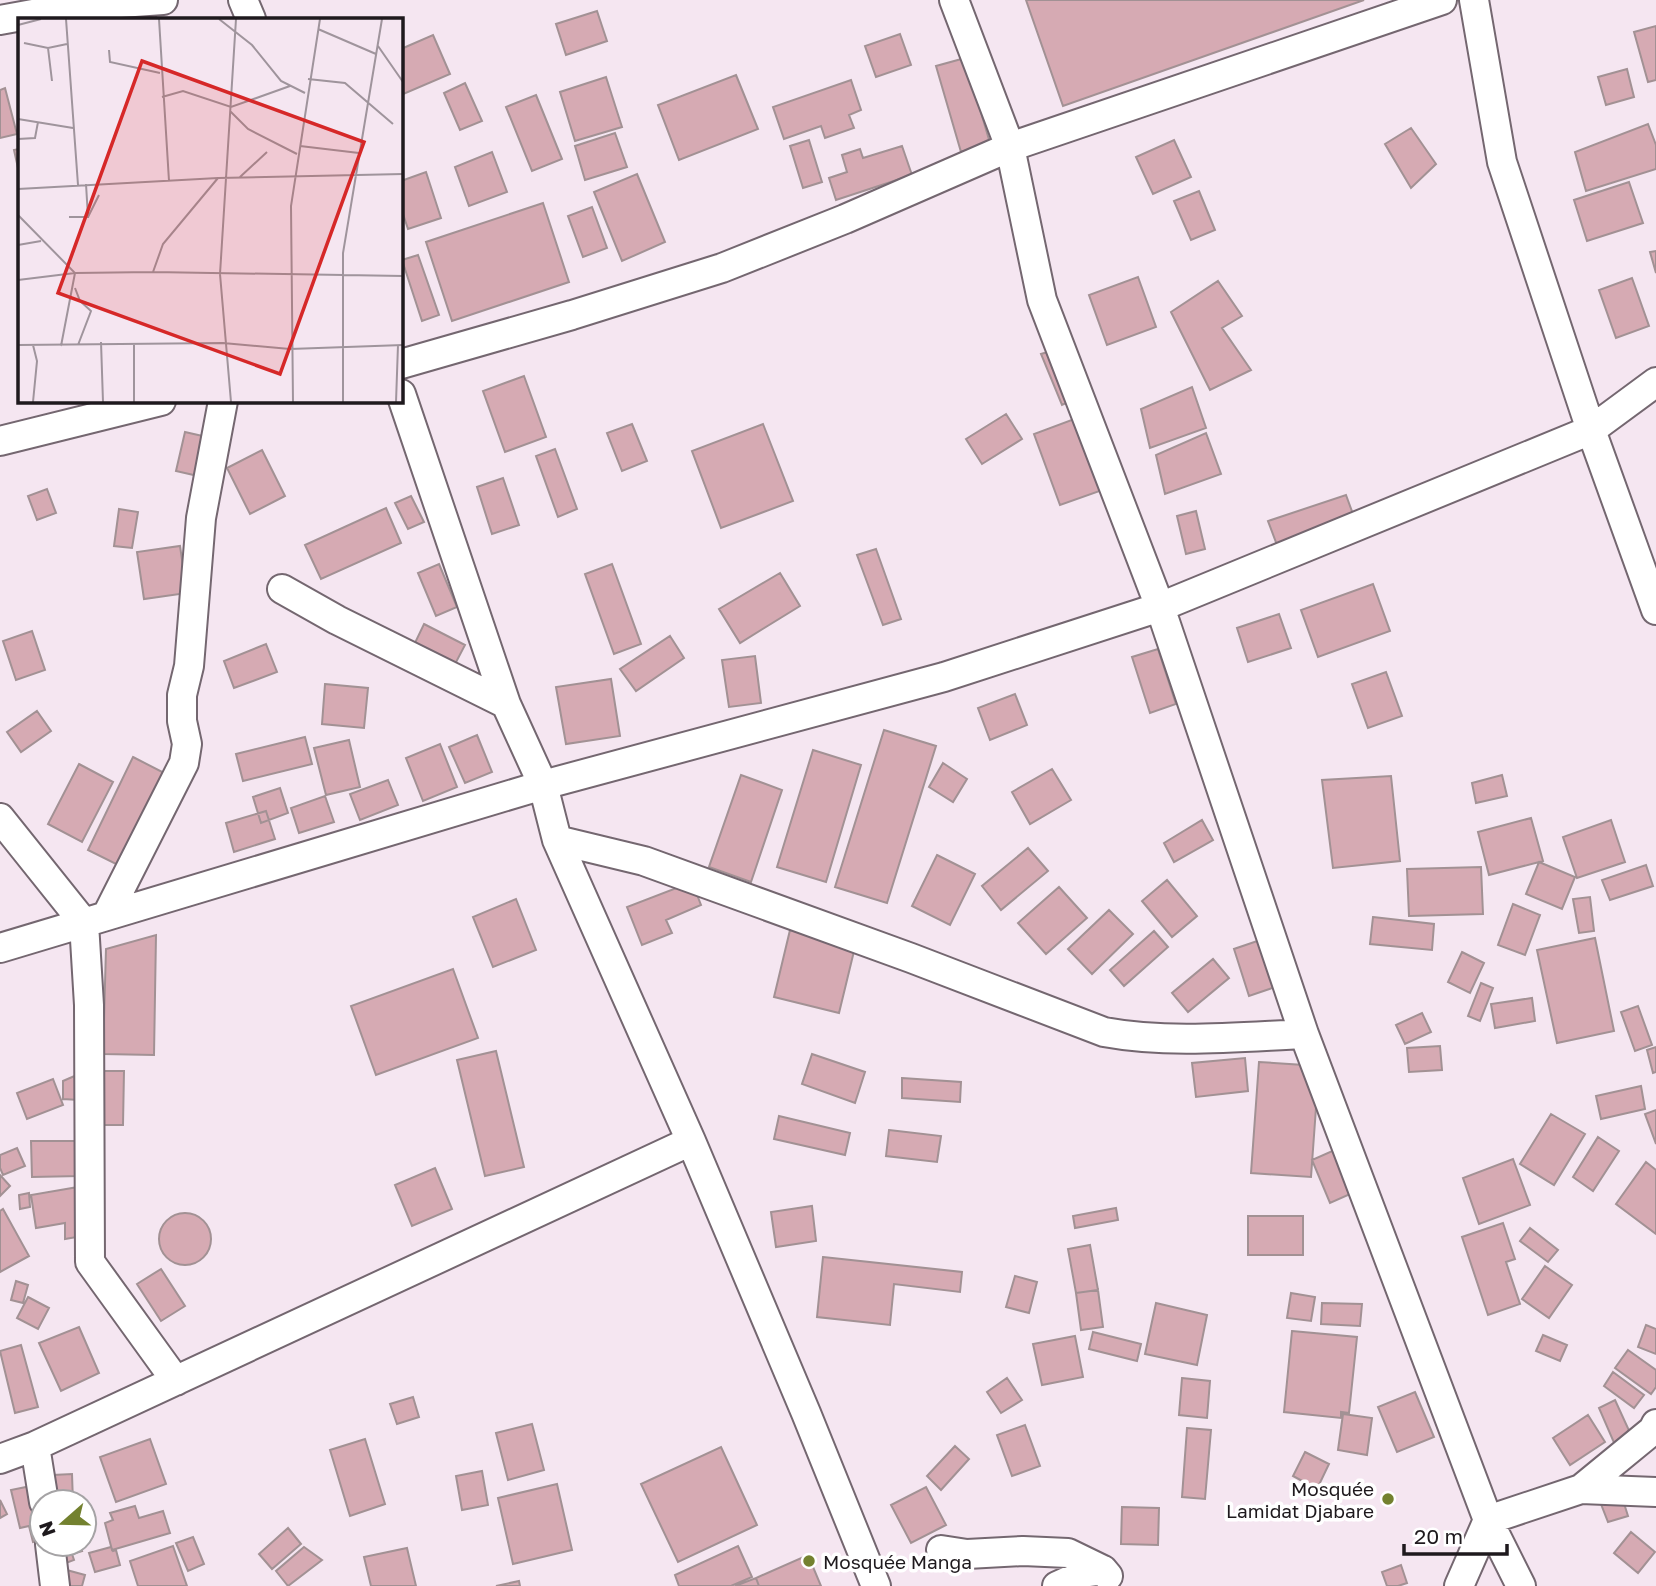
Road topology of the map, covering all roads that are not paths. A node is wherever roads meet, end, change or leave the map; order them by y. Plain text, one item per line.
1 (163, 0) edge
2 (243, 0) edge
3 (954, 0) edge
4 (1442, 0) edge
5 (1474, 0) edge
6 (78, 13) edge
7 (18, 18) edge
8 (22, 18) edge
9 (251, 18) edge
10 (0, 20) edge
11 (1010, 147) junction
12 (402, 364) edge
13 (1656, 382) edge
14 (402, 397) edge
15 (157, 402) edge
16 (223, 402) edge
17 (1591, 430) junction
18 (0, 441) edge
19 (282, 589) dead end
20 (1160, 607) junction
21 (1656, 610) edge
22 (506, 704) junction
23 (543, 785) junction
24 (0, 818) edge
25 (557, 840) junction
26 (96, 919) junction
27 (0, 948) edge
28 (1304, 1034) junction
29 (691, 1141) junction
30 (176, 1381) junction
31 (1656, 1424) edge
32 (35, 1446) junction
33 (0, 1459) edge
34 (42, 1488) edge
35 (1581, 1489) junction
36 (1656, 1492) edge
37 (1488, 1520) junction
38 (941, 1550) dead end
39 (52, 1558) edge
40 (1108, 1578) edge
41 (55, 1586) edge
42 (876, 1586) edge
43 (1056, 1586) edge
44 (1459, 1586) edge
45 (1521, 1586) edge

1 - 6 street
2 - 9 street
3 - 11 street
4 - 11 street
5 - 17 street
6 - 8 street
7 - 10 street
11 - 12 street
11 - 20 street
13 - 17 street
14 - 22 street
15 - 18 street
16 - 26 street
17 - 20 street
17 - 21 street
19 - 22 street
20 - 23 street
20 - 28 street
22 - 23 street
23 - 25 street
23 - 26 street
24 - 26 street
25 - 28 street
25 - 29 street
26 - 27 street
26 - 30 street
28 - 37 street
29 - 30 street
29 - 42 street
30 - 32 street
31 - 35 street
32 - 33 street
32 - 34 street
35 - 36 street
35 - 37 street
37 - 44 street
37 - 45 street
38 - 40 street
39 - 41 street
40 - 43 street

